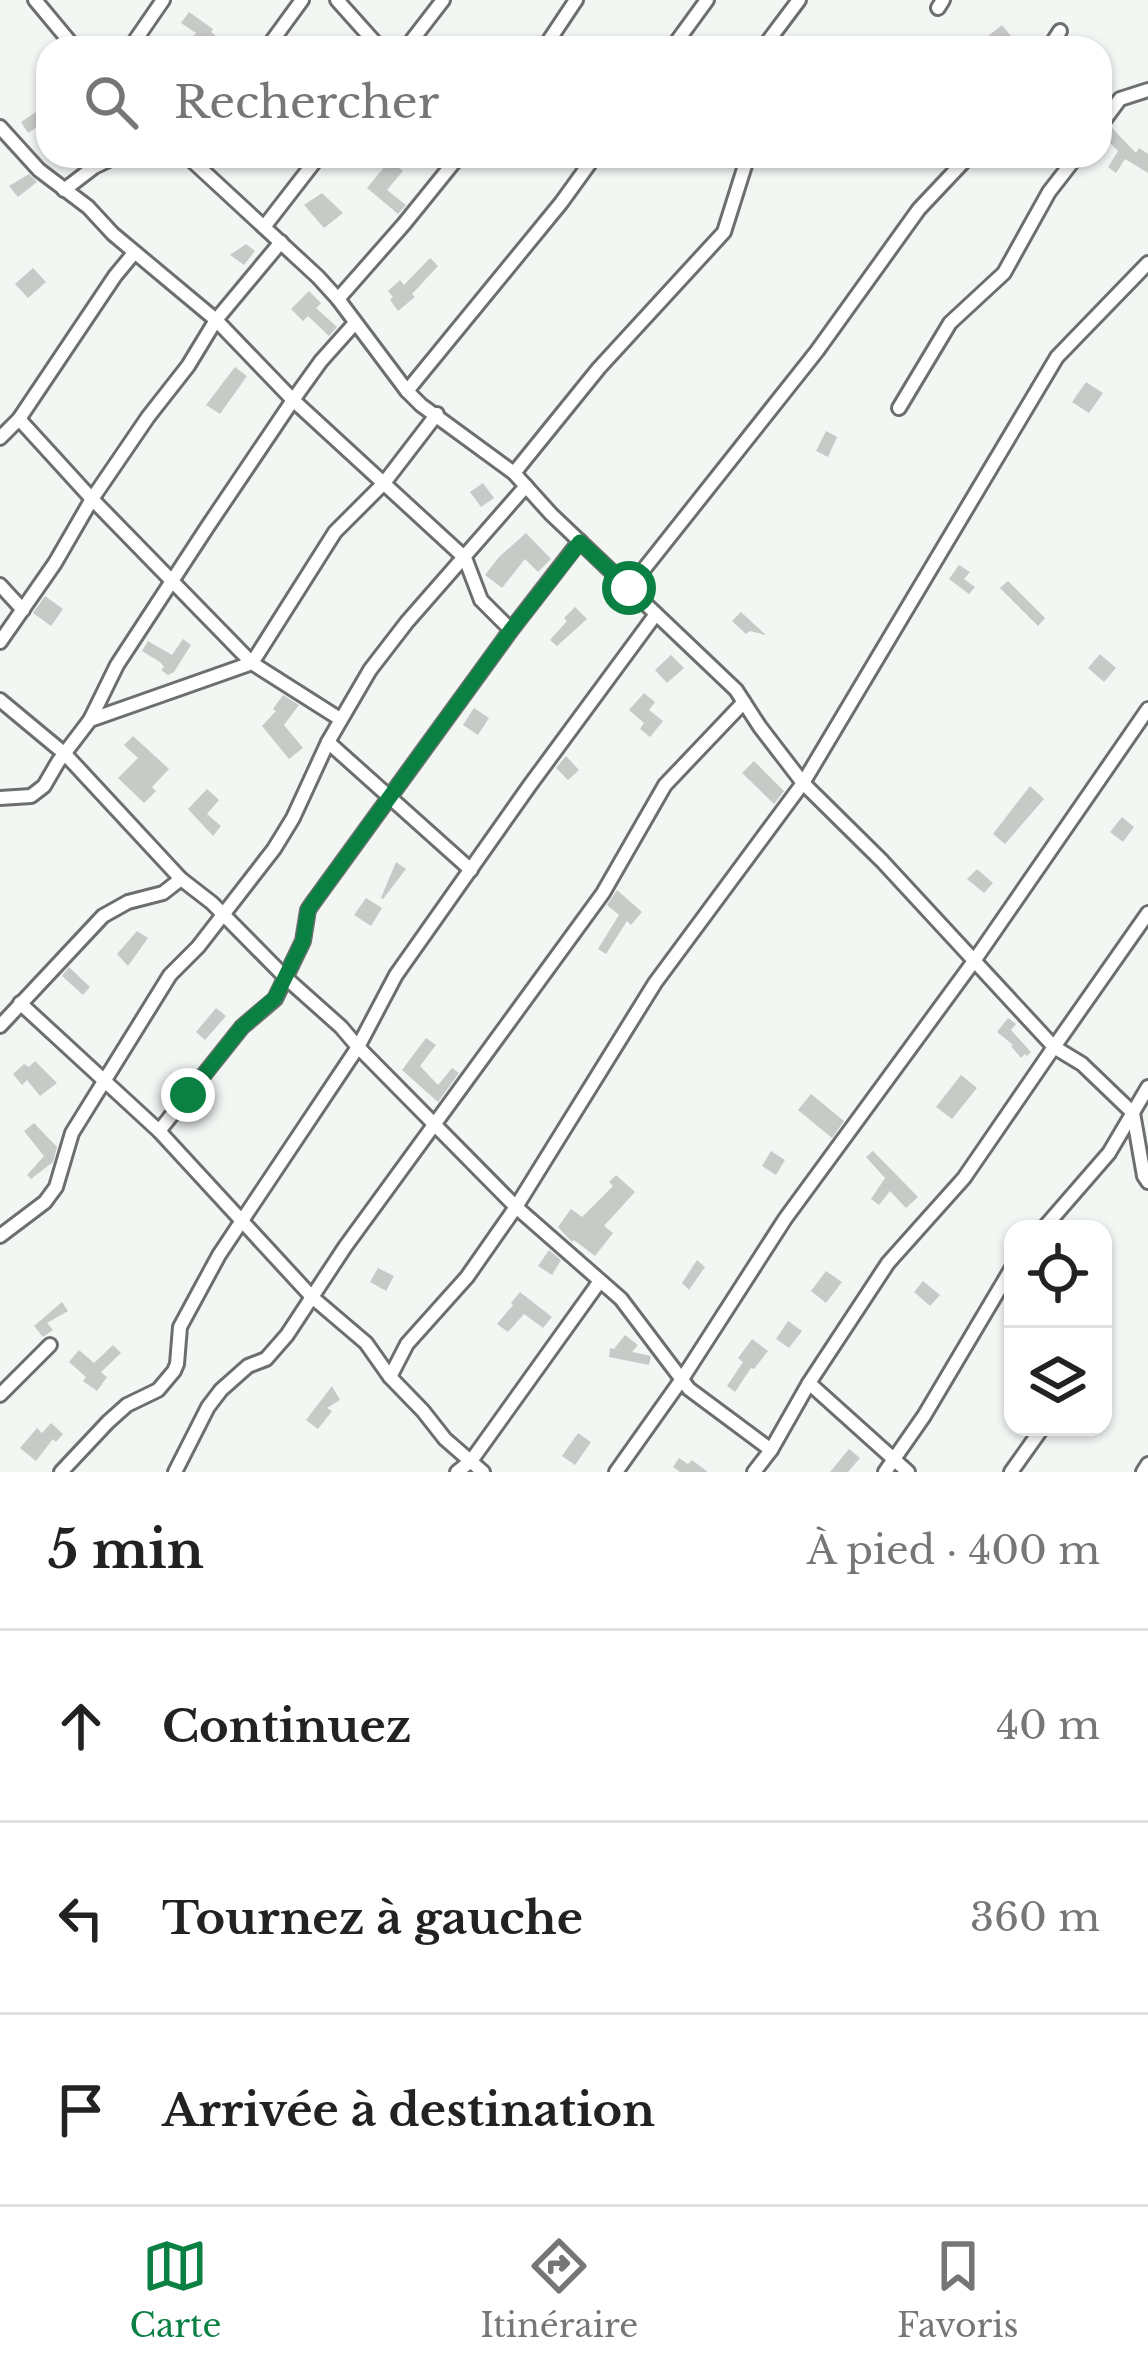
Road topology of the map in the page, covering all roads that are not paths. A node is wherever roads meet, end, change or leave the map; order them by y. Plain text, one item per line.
1 (35, 0) edge
2 (163, 0) edge
3 (302, 0) edge
4 (337, 0) edge
5 (443, 0) edge
6 (576, 0) edge
7 (707, 0) edge
8 (799, 0) edge
9 (1060, 31) dead end
10 (65, 36) edge
11 (138, 36) edge
12 (276, 36) edge
13 (369, 36) edge
14 (415, 36) edge
15 (552, 36) edge
16 (681, 36) edge
17 (772, 36) edge
18 (1057, 36) edge
19 (1148, 90) edge
20 (1112, 110) edge
21 (0, 127) edge
22 (36, 167) edge
23 (37, 168) edge
24 (93, 168) edge
25 (200, 168) edge
26 (311, 168) edge
27 (449, 168) edge
28 (586, 168) edge
29 (744, 168) edge
30 (958, 168) edge
31 (1068, 168) edge
32 (64, 190) junction
33 (264, 227) junction
34 (281, 242) junction
35 (134, 253) junction
36 (1148, 263) edge
37 (338, 299) junction
38 (216, 320) junction
39 (356, 323) junction
40 (407, 391) junction
41 (292, 400) junction
42 (899, 408) dead end
43 (437, 414) junction
44 (19, 419) junction
45 (0, 439) edge
46 (514, 473) junction
47 (384, 483) junction
48 (526, 485) junction
49 (92, 499) junction
50 (580, 542) junction
51 (465, 558) junction
52 (173, 580) junction
53 (0, 585) edge
54 (629, 588) junction
55 (23, 610) junction
56 (656, 614) junction
57 (511, 630) junction
58 (0, 642) edge
59 (252, 663) junction
60 (0, 700) edge
61 (744, 702) junction
62 (1148, 709) edge
63 (340, 719) junction
64 (90, 720) junction
65 (328, 742) junction
66 (65, 754) junction
67 (803, 783) junction
68 (388, 797) junction
69 (0, 798) edge
70 (471, 870) junction
71 (181, 880) junction
72 (1148, 913) edge
73 (224, 916) junction
74 (974, 961) junction
75 (286, 978) junction
76 (20, 1003) junction
77 (0, 1025) edge
78 (358, 1047) junction
79 (1054, 1047) junction
80 (106, 1082) junction
81 (1148, 1087) edge
82 (1133, 1112) junction
83 (435, 1124) junction
84 (159, 1131) junction
85 (1148, 1182) edge
86 (516, 1207) junction
87 (241, 1220) junction
88 (1051, 1220) edge
89 (0, 1236) edge
90 (601, 1281) junction
91 (1004, 1281) edge
92 (312, 1297) junction
93 (50, 1345) dead end
94 (390, 1377) junction
95 (682, 1379) junction
96 (808, 1383) junction
97 (0, 1395) edge
98 (1037, 1436) edge
99 (771, 1450) junction
100 (895, 1458) junction
101 (472, 1461) junction
102 (1148, 1464) edge
103 (61, 1472) edge
104 (175, 1472) edge
105 (457, 1472) edge
106 (483, 1472) edge
107 (616, 1472) edge
108 (754, 1472) edge
109 (885, 1472) edge
110 (908, 1472) edge
111 (1011, 1472) edge
112 (1143, 1472) edge

1 - 10 street
2 - 11 street
3 - 12 street
4 - 13 street
5 - 14 street
6 - 15 street
7 - 16 street
8 - 17 street
9 - 18 street
19 - 20 street
21 - 22 street
23 - 32 street
24 - 32 street
25 - 33 street
26 - 33 street
27 - 37 street
28 - 40 street
29 - 46 street
30 - 54 street
31 - 42 street
32 - 35 street
33 - 34 street
34 - 37 street
34 - 38 street
35 - 38 street
35 - 44 street
36 - 67 street
37 - 39 street
38 - 41 street
38 - 49 street
39 - 40 street
39 - 41 street
40 - 43 street
41 - 47 street
41 - 52 street
43 - 46 street
43 - 47 street
44 - 45 street
44 - 49 street
46 - 48 street
47 - 51 street
47 - 59 street
48 - 50 street
48 - 51 street
49 - 52 street
49 - 55 street
50 - 54 street
50 - 57 street
51 - 57 street
51 - 63 street
52 - 59 street
52 - 64 street
53 - 55 street
54 - 56 street
55 - 58 street
56 - 61 street
56 - 70 street
57 - 68 street
59 - 63 street
59 - 64 street
60 - 66 street
61 - 67 street
61 - 83 street
62 - 74 street
63 - 65 street
64 - 66 street
65 - 68 street
65 - 73 street
66 - 69 street
66 - 71 street
67 - 74 street
67 - 86 street
68 - 70 street
68 - 75 street
70 - 78 street
71 - 73 street
71 - 76 street
72 - 79 street
73 - 75 street
73 - 80 street
74 - 79 street
74 - 95 street
75 - 78 street
75 - 84 street
76 - 77 street
76 - 80 street
78 - 83 street
78 - 87 street
79 - 82 street
79 - 96 street
80 - 84 street
80 - 89 street
81 - 82 street
82 - 85 street
82 - 88 street
83 - 86 street
83 - 92 street
84 - 87 street
86 - 90 street
86 - 94 street
87 - 92 street
87 - 103 street
90 - 95 street
90 - 101 street
91 - 100 street
92 - 94 street
92 - 104 street
93 - 97 street
94 - 101 street
95 - 99 street
95 - 107 street
96 - 99 street
96 - 100 street
98 - 111 street
99 - 108 street
100 - 109 street
100 - 110 street
101 - 105 street
101 - 106 street
102 - 112 street

